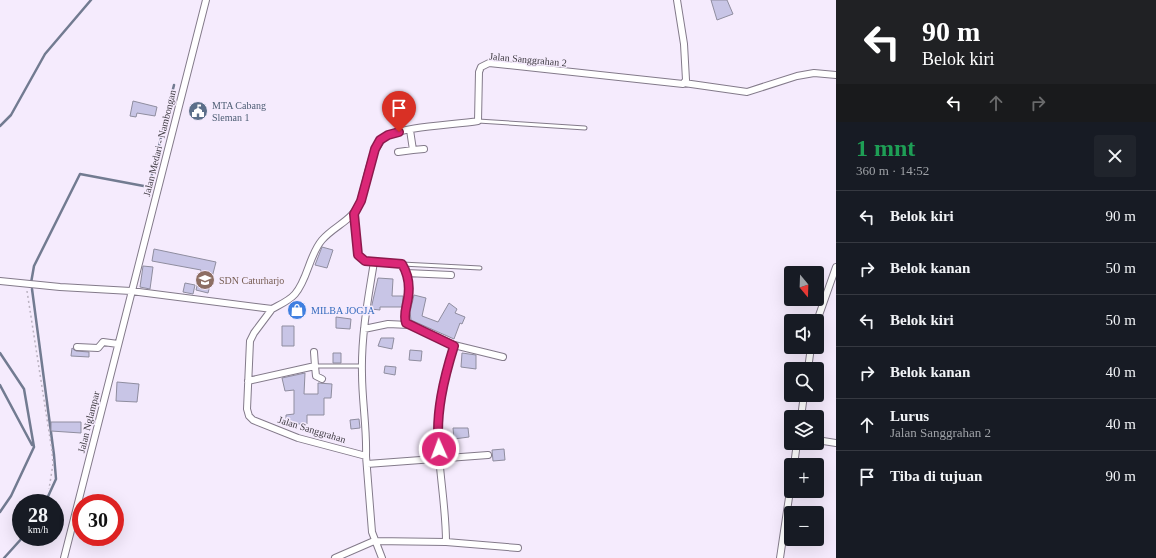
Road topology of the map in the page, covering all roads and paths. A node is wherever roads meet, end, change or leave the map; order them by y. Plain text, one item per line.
1 (206, 0) edge
2 (677, 0) edge
3 (836, 75) edge
4 (684, 83) junction
5 (478, 121) junction
6 (585, 128) dead end
7 (410, 130) junction
8 (424, 149) dead end
9 (413, 150) junction
10 (398, 152) dead end
11 (354, 214) junction
12 (374, 262) junction
13 (402, 264) junction
14 (836, 267) edge
15 (480, 268) dead end
16 (406, 273) junction
17 (451, 275) dead end
18 (0, 281) edge
19 (26, 284) junction
20 (131, 291) junction
21 (272, 309) junction
22 (819, 314) edge
23 (409, 325) junction
24 (364, 329) junction
25 (118, 344) junction
26 (77, 346) dead end
27 (454, 346) junction
28 (314, 352) dead end
29 (503, 357) dead end
30 (315, 366) junction
31 (362, 366) junction
32 (322, 379) dead end
33 (248, 382) junction
34 (824, 441) edge
35 (836, 443) edge
36 (488, 455) dead end
37 (366, 456) junction
38 (440, 459) junction
39 (367, 464) junction
40 (49, 489) dead end
41 (789, 498) edge
42 (374, 541) junction
43 (446, 542) junction
44 (518, 548) dead end
45 (64, 558) edge
46 (335, 558) edge
47 (382, 558) edge
48 (780, 558) edge

1 - 20 street, Jalan Medari - Nambongan
2 - 4 street
3 - 4 street, Jalan Sanggrahan 2
4 - 5 street, Jalan Sanggrahan 2
5 - 6 lane
5 - 7 street
7 - 9 street
7 - 11 street
8 - 9 street
9 - 10 street
11 - 12 street
11 - 21 street
12 - 13 street
12 - 24 street
13 - 15 lane
13 - 16 street
14 - 22 street
16 - 17 street
16 - 23 street
18 - 19 street
19 - 20 street
19 - 40 path
20 - 21 street
20 - 25 street, Jalan Nglampar
21 - 33 street, Jalan Sanggrahan
23 - 24 street
23 - 27 street
24 - 31 street
25 - 26 street
25 - 45 street, Jalan Nglampar
27 - 29 street
27 - 38 street
28 - 30 street
30 - 31 lane
30 - 32 street
30 - 33 street
31 - 37 street
33 - 37 street, Jalan Sanggrahan
34 - 35 street
36 - 38 street
37 - 39 street
38 - 39 street
38 - 43 street
39 - 42 street
41 - 48 street
42 - 43 street
42 - 46 street
42 - 47 street
43 - 44 street

